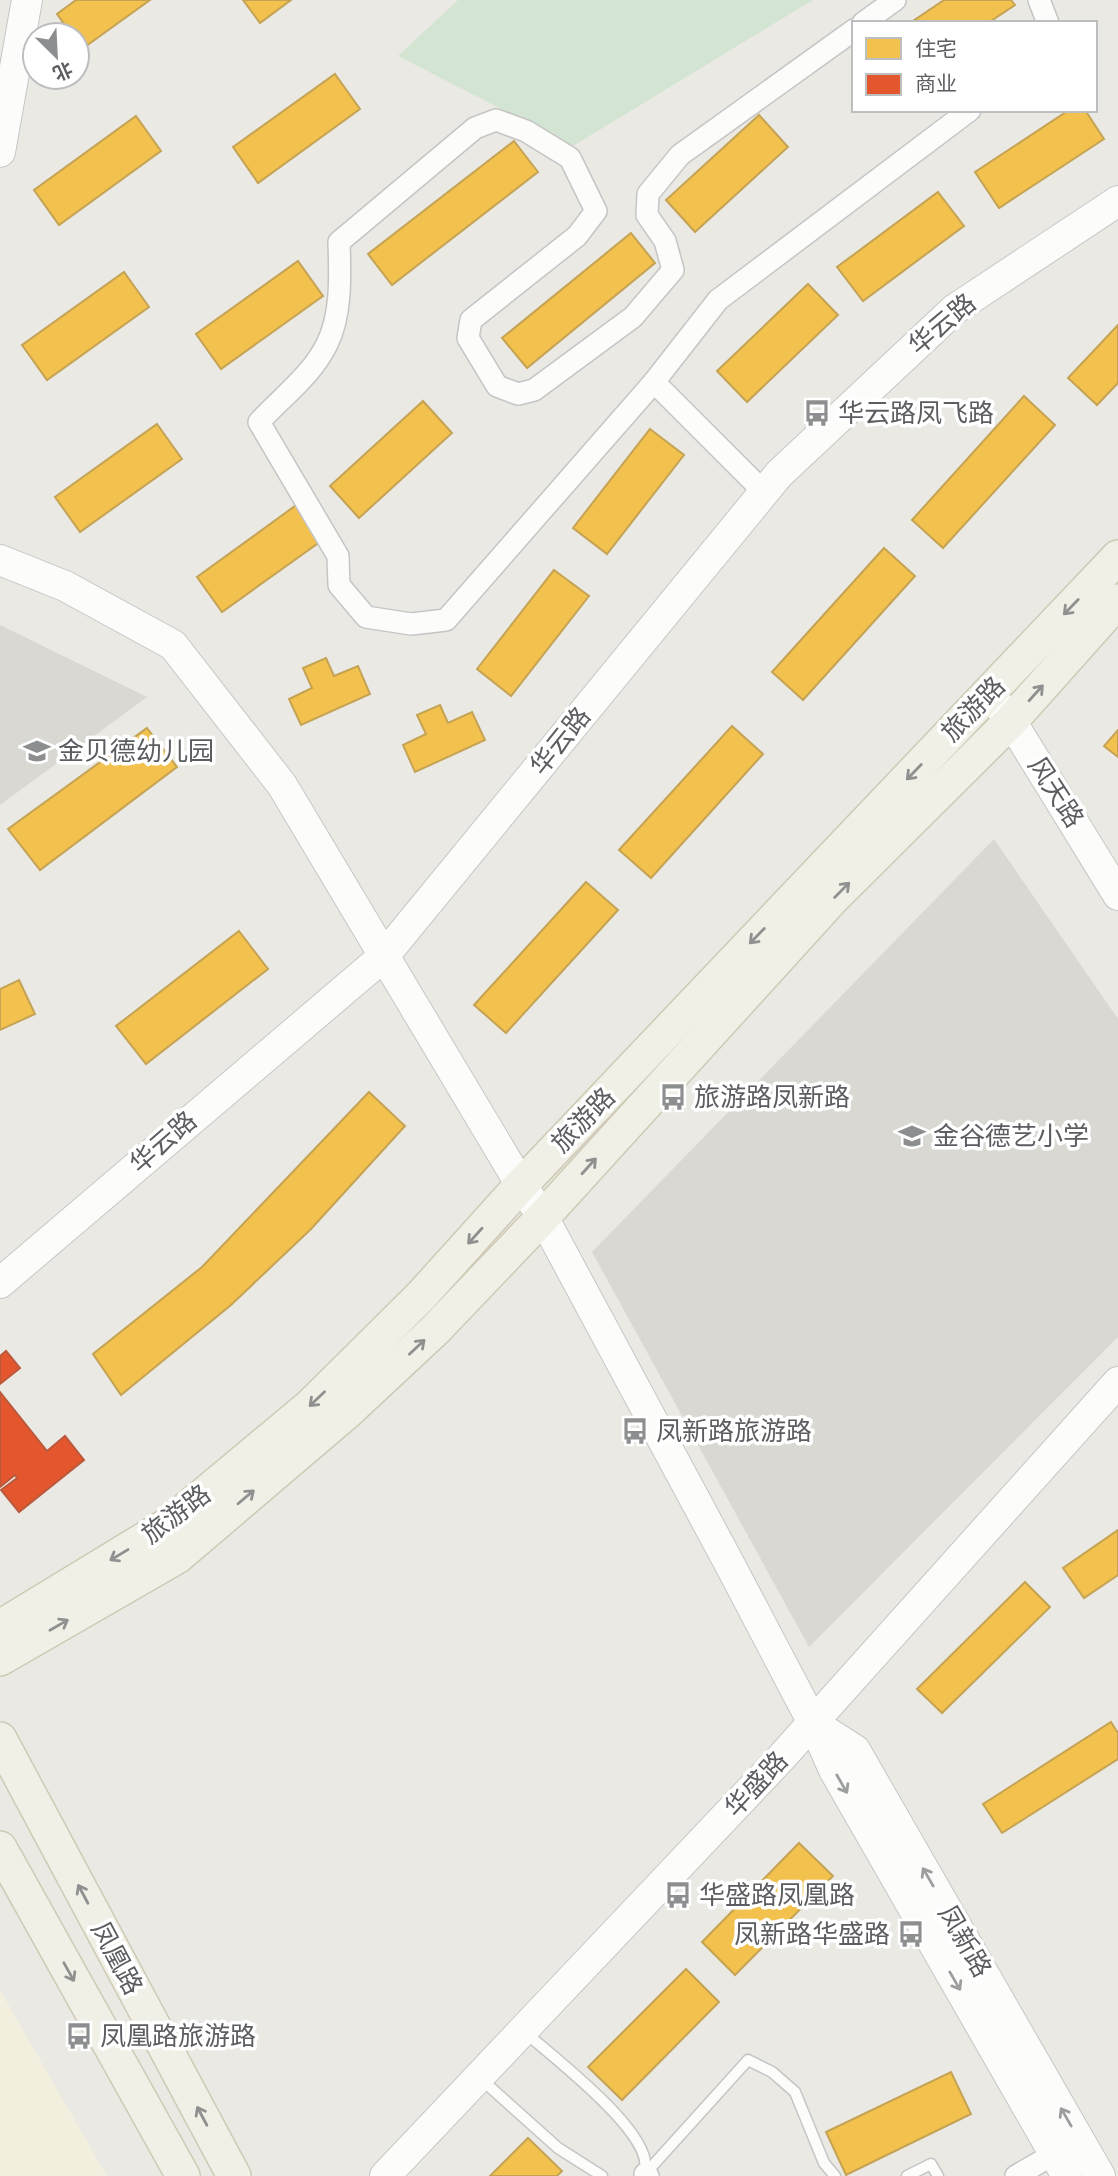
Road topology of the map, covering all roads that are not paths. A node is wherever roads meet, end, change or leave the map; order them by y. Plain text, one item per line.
1 (27, 0) edge
2 (895, 0) edge
3 (1039, 0) edge
4 (866, 21) edge
5 (1047, 21) edge
6 (852, 31) edge
7 (967, 112) edge
8 (0, 152) edge
9 (1118, 201) edge
10 (654, 382) junction
11 (764, 492) junction
12 (1118, 557) edge
13 (0, 560) edge
14 (1118, 601) edge
15 (989, 693) junction
16 (1011, 721) junction
17 (1118, 895) edge
18 (384, 956) junction
19 (521, 1185) junction
20 (543, 1217) junction
21 (0, 1283) edge
22 (1118, 1382) edge
23 (0, 1627) edge
24 (0, 1659) edge
25 (813, 1723) junction
26 (0, 1739) edge
27 (0, 1848) edge
28 (522, 2030) junction
29 (479, 2077) junction
30 (1061, 2165) edge
31 (644, 2175) edge
32 (183, 2176) edge
33 (234, 2176) edge
34 (385, 2176) edge
35 (602, 2176) edge
36 (835, 2176) edge
37 (907, 2176) edge
38 (938, 2176) edge
39 (1016, 2176) edge
40 (1100, 2176) edge

1 - 8 street
2 - 4 street
3 - 5 street
6 - 10 street
7 - 10 street
9 - 11 street, 华云路
10 - 11 street
11 - 18 street, 华云路
12 -> 15 main road, 旅游路
13 - 18 street
16 -> 14 main road, 旅游路
15 - 16 street, 风天路
15 -> 19 main road, 旅游路
16 - 17 street, 风天路
20 -> 16 main road, 旅游路
18 - 19 street
18 - 21 street, 华云路
19 - 20 street
19 -> 23 main road, 旅游路
24 -> 20 main road, 旅游路
20 - 25 street
22 - 25 street, 华盛路
25 - 28 street, 华盛路
25 -> 30 street
40 -> 25 street, 凤新路
33 -> 26 main road, 凤凰路
27 -> 32 main road, 凤凰路
28 - 29 street, 华盛路
28 - 31 lane
29 - 34 street, 华盛路
29 - 35 lane
30 - 39 street
31 - 36 lane
37 - 38 lane

